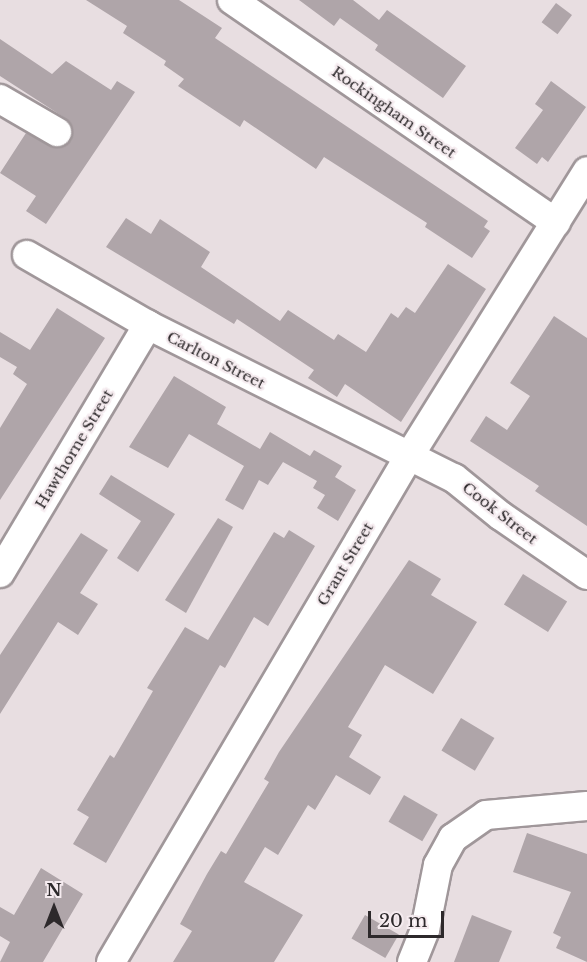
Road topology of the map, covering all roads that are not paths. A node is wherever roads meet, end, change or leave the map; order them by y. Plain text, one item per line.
1 (232, 0) edge
2 (0, 99) edge
3 (57, 132) dead end
4 (587, 171) edge
5 (556, 223) junction
6 (27, 255) dead end
7 (148, 325) junction
8 (408, 458) junction
9 (0, 573) edge
10 (587, 575) edge
11 (587, 806) edge
12 (111, 962) edge
13 (412, 962) edge

1 - 5 street, Rockingham Street
2 - 3 street
4 - 5 street, Grant Street
5 - 8 street, Grant Street
6 - 7 street, Carlton Street
7 - 8 street, Carlton Street
7 - 9 street, Hawthorne Street
8 - 10 street, Cook Street
8 - 12 street, Grant Street
11 - 13 street

